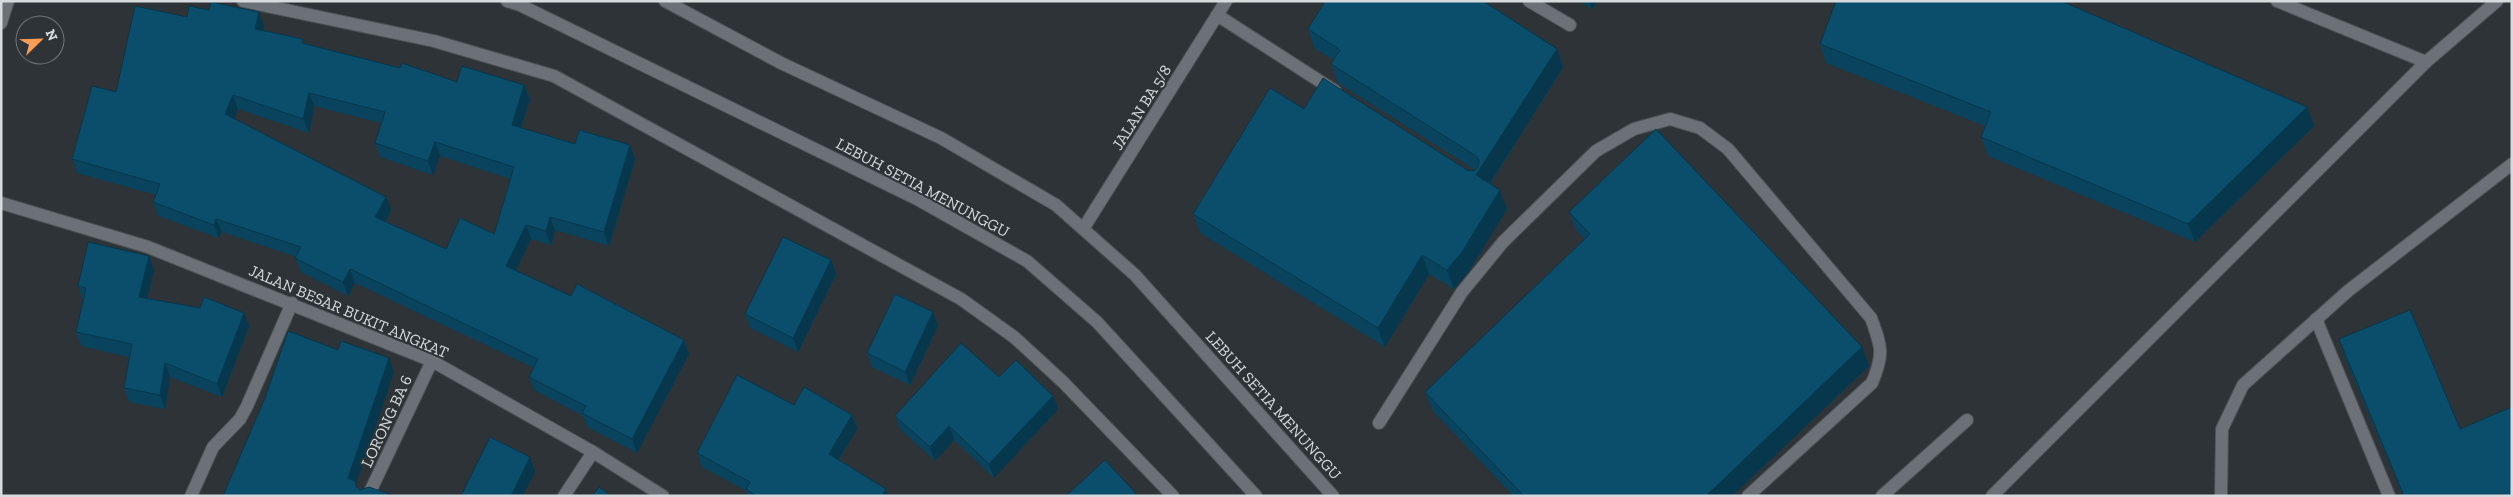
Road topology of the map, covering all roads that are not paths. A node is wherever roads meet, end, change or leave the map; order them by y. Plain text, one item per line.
1 (8, 1) edge
2 (243, 1) edge
3 (507, 1) edge
4 (665, 1) edge
5 (1226, 1) edge
6 (1529, 1) edge
7 (2277, 1) edge
8 (2497, 1) edge
9 (1217, 15) junction
10 (1, 23) edge
11 (1570, 25) dead end
12 (2426, 62) junction
13 (1344, 96) edge
14 (2512, 164) edge
15 (1, 203) edge
16 (1083, 229) junction
17 (292, 303) junction
18 (2316, 319) junction
19 (432, 361) junction
20 (1967, 420) dead end
21 (1380, 422) dead end
22 (593, 452) junction
23 (191, 496) edge
24 (368, 496) edge
25 (564, 496) edge
26 (663, 496) edge
27 (1173, 496) edge
28 (1256, 496) edge
29 (1333, 496) edge
30 (1748, 496) edge
31 (1882, 496) edge
32 (1992, 496) edge
33 (2221, 496) edge
34 (2389, 496) edge

1 - 10 street
2 - 27 street
3 - 28 street, LEBUH SETIA MENUNGGU
4 - 16 street, LEBUH SETIA MENUNGGU
5 - 9 street, JALAN BA 5/8
6 - 11 street
7 - 12 street
8 - 12 street
9 - 13 street
9 - 16 street, JALAN BA 5/8
12 - 32 street
14 - 18 street
15 - 17 street, JALAN BESAR BUKIT ANGKAT
16 - 29 street, LEBUH SETIA MENUNGGU
17 - 19 street, JALAN BESAR BUKIT ANGKAT
17 - 23 street
18 - 33 street
18 - 34 street
19 - 22 street, JALAN BESAR BUKIT ANGKAT
19 - 24 street, LORONG BA 6
20 - 31 street
21 - 30 street
22 - 25 street
22 - 26 street, JALAN BESAR BUKIT ANGKAT

